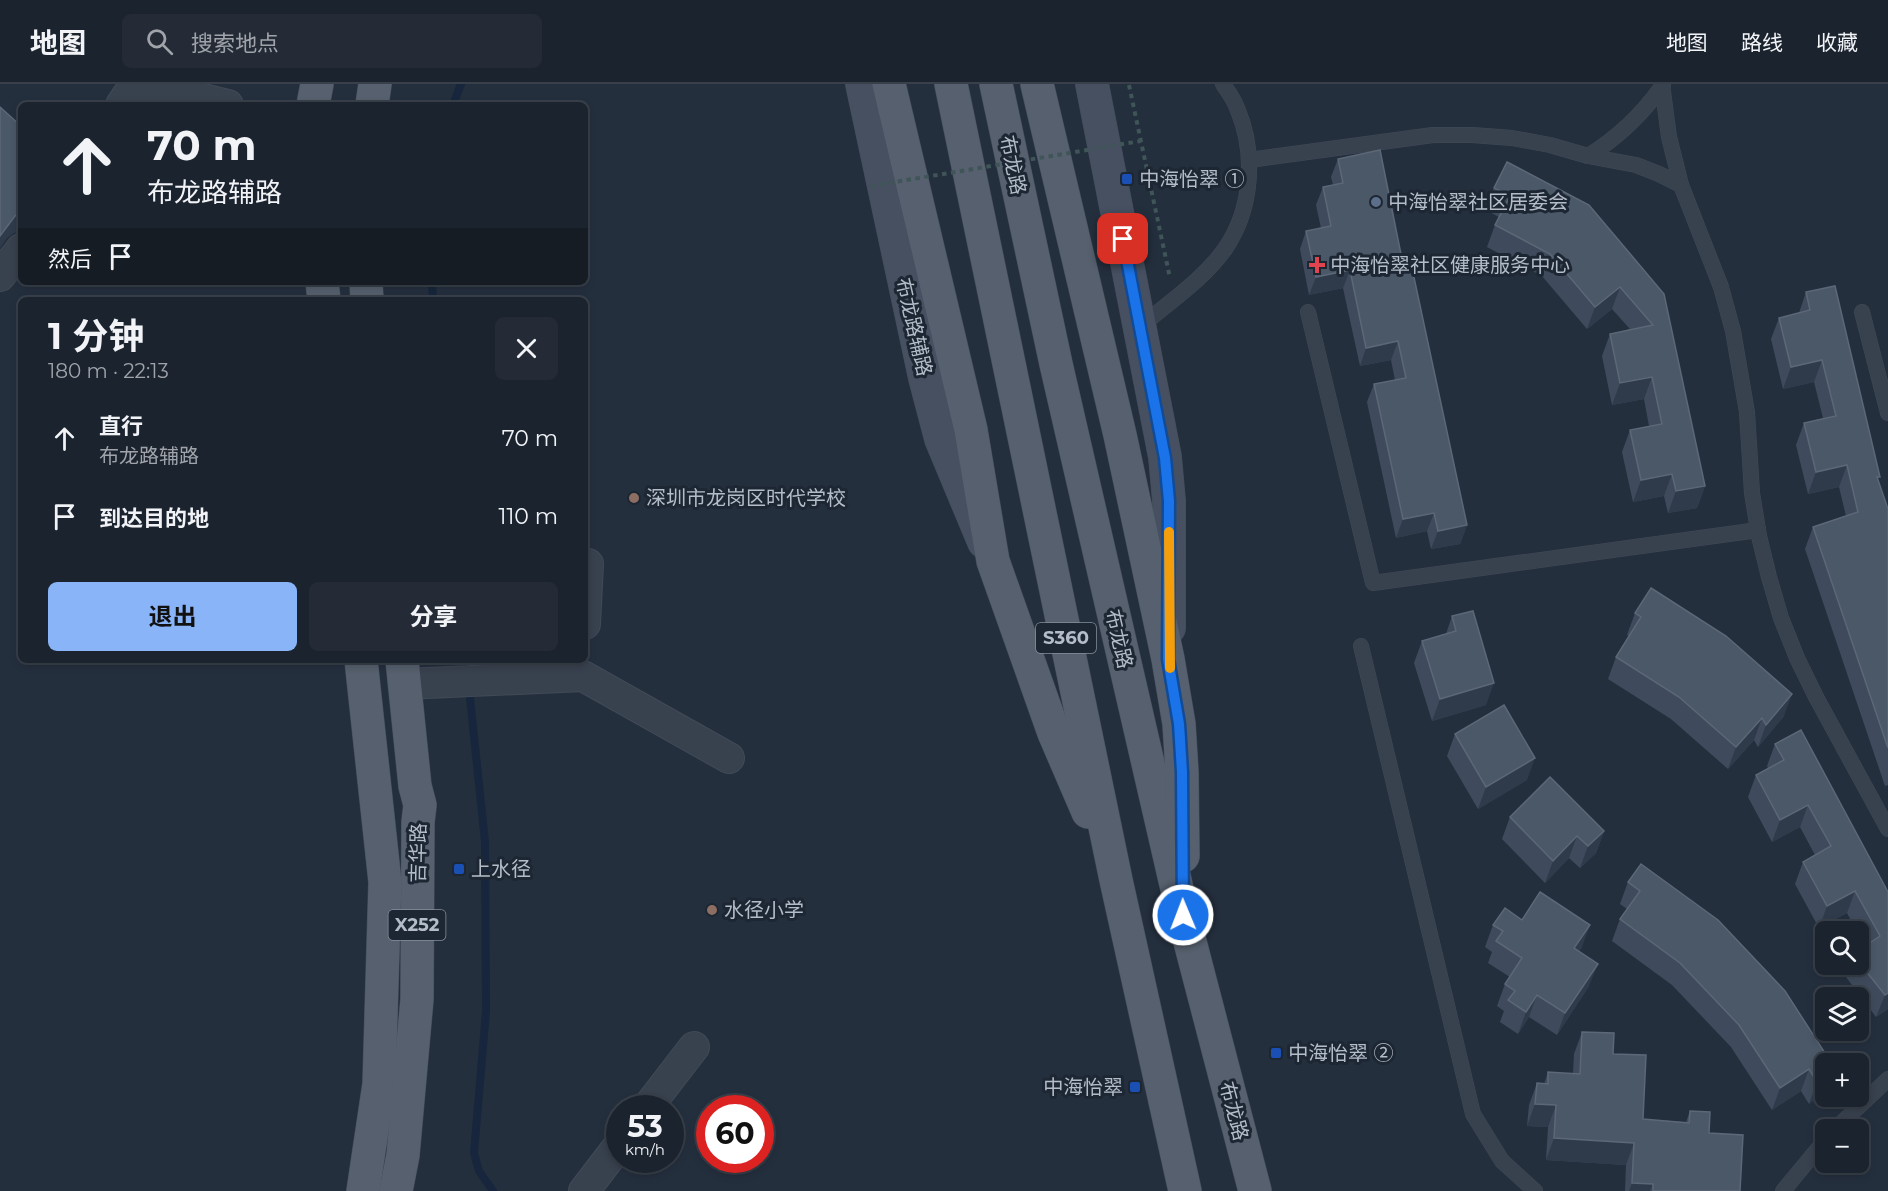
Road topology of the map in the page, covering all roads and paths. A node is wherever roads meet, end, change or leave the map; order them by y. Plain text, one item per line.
1 (135, 84) edge
2 (141, 84) edge
3 (317, 84) edge
4 (375, 84) edge
5 (951, 84) edge
6 (996, 84) edge
7 (1037, 84) edge
8 (1092, 84) edge
9 (1223, 84) edge
10 (1663, 84) edge
11 (1129, 85) edge
12 (881, 86) edge
13 (123, 102) edge
14 (216, 102) edge
15 (314, 102) edge
16 (372, 102) edge
17 (1141, 141) junction
18 (1588, 156) junction
19 (1248, 160) junction
20 (1681, 185) junction
21 (871, 186) dead end
22 (18, 253) edge
23 (0, 276) edge
24 (1174, 298) junction
25 (1308, 312) dead end
26 (1862, 312) dead end
27 (1140, 327) junction
28 (1888, 413) edge
29 (1758, 530) junction
30 (1361, 646) dead end
31 (1168, 659) junction
32 (362, 663) edge
33 (583, 668) edge
34 (404, 672) edge
35 (729, 758) dead end
36 (1888, 829) edge
37 (1116, 880) junction
38 (1183, 915) junction
39 (694, 1047) dead end
40 (1888, 1079) edge
41 (657, 1095) edge
42 (1846, 1119) edge
43 (1815, 1152) edge
44 (606, 1162) edge
45 (363, 1191) edge
46 (396, 1191) edge
47 (584, 1191) edge
48 (1185, 1191) edge
49 (1255, 1191) edge
50 (1535, 1191) edge
51 (1783, 1191) edge

1 - 13 street
2 - 14 street
3 - 15 main road
4 - 16 main road
5 - 37 main road, S360
6 - 38 main road, 布龙路 / S360
7 - 31 main road
8 - 27 main road
9 - 19 lane
10 - 18 lane
10 - 20 lane
11 - 17 path
12 - 37 main road
17 - 21 path, bridge
17 - 24 path
18 - 19 lane
18 - 20 lane
19 - 24 lane
20 - 29 lane
22 - 23 street
24 - 27 lane
25 - 29 lane
26 - 28 lane
27 - 31 main road
29 - 36 lane
30 - 50 lane
31 - 38 main road
32 - 45 main road, 吉华路 / X252
33 - 34 street
33 - 35 street
34 - 46 main road, 吉华路 / X252
37 - 48 main road, S360
38 - 49 main road, 布龙路 / S360
39 - 41 street
40 - 42 lane
43 - 51 lane
44 - 47 street

